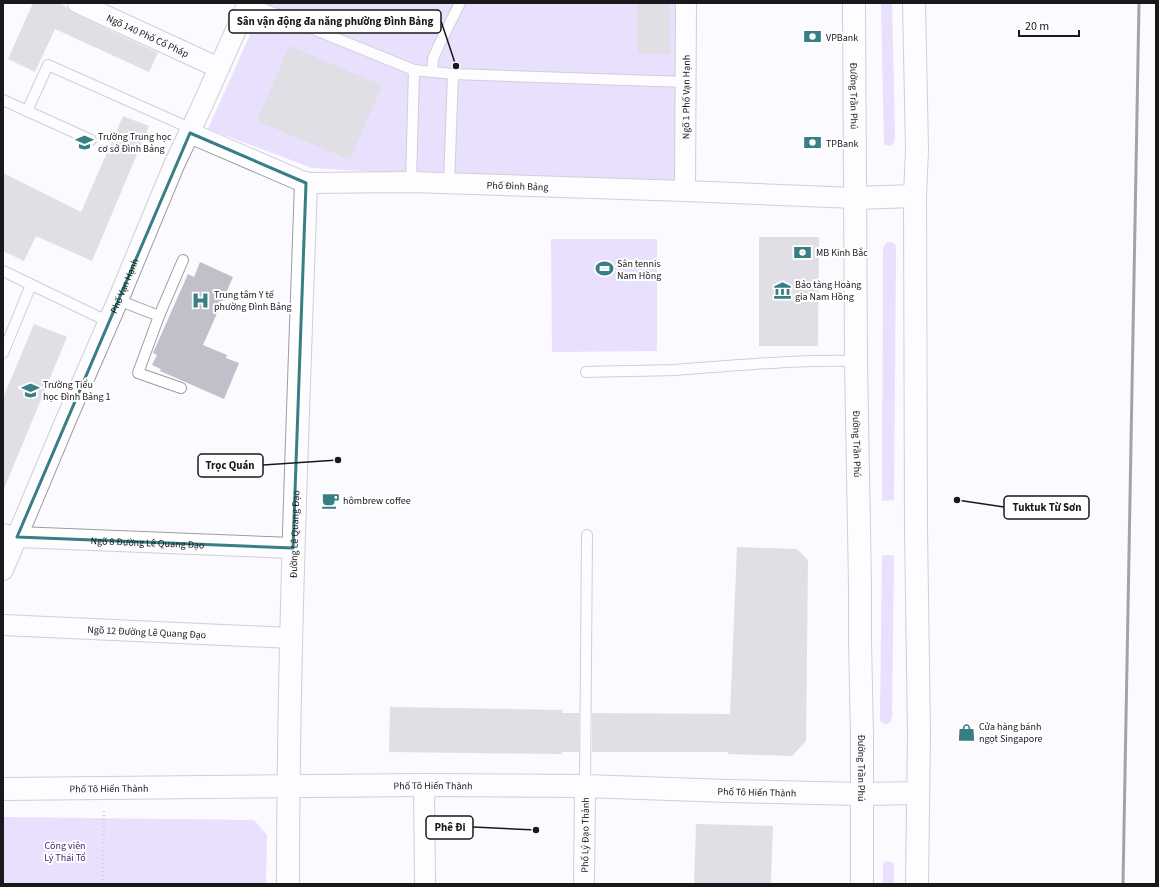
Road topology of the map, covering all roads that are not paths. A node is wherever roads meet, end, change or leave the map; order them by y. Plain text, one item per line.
1 (78, 3) edge
2 (249, 3) edge
3 (460, 3) edge
4 (686, 3) edge
5 (854, 3) edge
6 (914, 3) edge
7 (219, 68) junction
8 (414, 70) junction
9 (432, 72) junction
10 (453, 74) junction
11 (686, 82) junction
12 (3, 100) edge
13 (27, 111) junction
14 (191, 131) junction
15 (91, 140) dead end
16 (411, 182) junction
17 (306, 184) junction
18 (449, 184) junction
19 (686, 191) junction
20 (916, 196) junction
21 (855, 198) junction
22 (183, 260) dead end
23 (3, 271) edge
24 (31, 285) junction
25 (118, 300) junction
26 (159, 316) junction
27 (109, 322) junction
28 (3, 353) edge
29 (856, 361) junction
30 (586, 372) dead end
31 (181, 388) dead end
32 (10, 535) edge
33 (587, 535) dead end
34 (293, 548) junction
35 (3, 570) edge
36 (3, 625) edge
37 (291, 638) junction
38 (424, 785) junction
39 (288, 786) junction
40 (585, 786) junction
41 (3, 788) edge
42 (918, 793) junction
43 (862, 794) junction
44 (288, 884) edge
45 (425, 884) edge
46 (584, 884) edge
47 (862, 884) edge
48 (917, 884) edge

1 - 7 street, Ngõ 140 Phố Cổ Pháp
2 - 7 street, Phố Vạn Hạnh
2 - 8 lane
3 - 9 lane
4 - 11 street, Ngõ 1 Phố Vạn Hạnh
5 - 21 main road, Đường Trần Phú
6 - 20 main road
7 - 14 street, Phố Vạn Hạnh
8 - 9 lane
8 - 16 lane
9 - 10 lane
10 - 11 lane
10 - 18 lane
11 - 19 street, Ngõ 1 Phố Vạn Hạnh
12 - 13 lane
13 - 14 lane
13 - 15 lane
14 - 17 street, Phố Đình Bảng
14 - 25 street, Phố Vạn Hạnh
16 - 17 street, Phố Đình Bảng
16 - 18 street, Phố Đình Bảng
17 - 34 main road, Đường Lê Quang Đạo
18 - 19 street, Phố Đình Bảng
19 - 21 street, Phố Đình Bảng
20 - 21 main road
20 - 42 main road
21 - 29 main road, Đường Trần Phú
22 - 26 lane
23 - 24 lane
24 - 27 lane
24 - 28 lane
25 - 26 lane
25 - 27 street, Phố Vạn Hạnh
26 - 31 lane
27 - 32 street, Phố Vạn Hạnh
29 - 30 lane
29 - 43 main road, Đường Trần Phú
32 - 34 street, Ngõ 8 Đường Lê Quang Đạo
32 - 35 street, Phố Vạn Hạnh
33 - 40 lane
34 - 37 main road, Đường Lê Quang Đạo
36 - 37 street, Ngõ 12 Đường Lê Quang Đạo
37 - 39 main road, Đường Lê Quang Đạo
38 - 39 main road, Phố Tô Hiến Thành
38 - 40 main road, Phố Tô Hiến Thành
38 - 45 street
39 - 41 main road, Phố Tô Hiến Thành
39 - 44 main road, Đường Lê Quang Đạo
40 - 43 main road, Phố Tô Hiến Thành
40 - 46 street, Phố Lý Đạo Thành
42 - 43 main road, Phố Tô Hiến Thành
42 - 48 main road
43 - 47 main road, Đường Trần Phú

